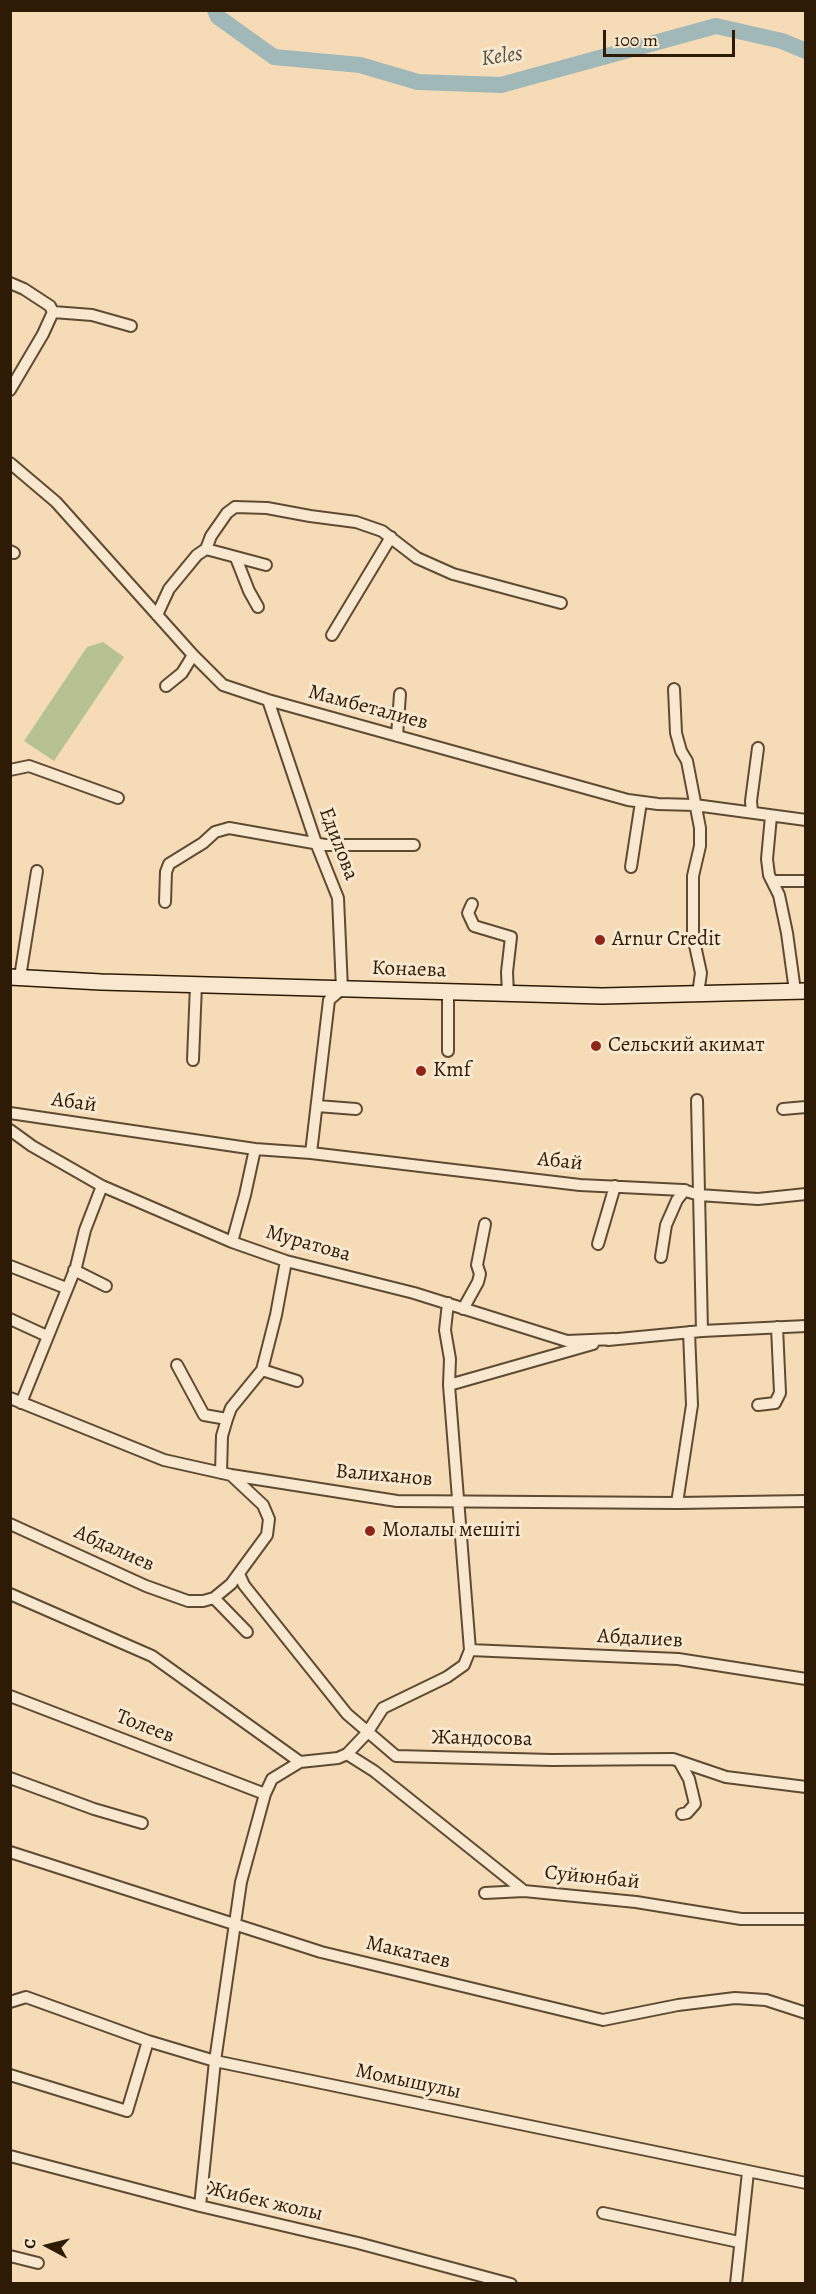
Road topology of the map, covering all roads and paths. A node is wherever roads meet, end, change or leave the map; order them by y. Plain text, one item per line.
1 (10, 283) edge
2 (53, 312) junction
3 (131, 326) dead end
4 (10, 390) edge
5 (10, 463) edge
6 (391, 537) junction
7 (206, 549) junction
8 (236, 558) junction
9 (266, 565) dead end
10 (561, 603) dead end
11 (258, 607) dead end
12 (157, 615) junction
13 (332, 635) dead end
14 (193, 655) junction
15 (166, 686) dead end
16 (674, 689) dead end
17 (400, 694) dead end
18 (268, 700) junction
19 (396, 736) junction
20 (758, 748) dead end
21 (10, 770) edge
22 (118, 798) dead end
23 (641, 802) junction
24 (695, 805) junction
25 (752, 812) junction
26 (771, 816) junction
27 (806, 820) edge
28 (205, 842) junction
29 (316, 843) junction
30 (414, 844) dead end
31 (204, 856) dead end
32 (631, 867) dead end
33 (37, 871) dead end
34 (774, 881) junction
35 (806, 881) edge
36 (165, 902) dead end
37 (472, 904) dead end
38 (15, 977) edge
39 (196, 985) junction
40 (342, 988) junction
41 (800, 991) edge
42 (448, 993) junction
43 (508, 994) junction
44 (698, 994) junction
45 (448, 1051) dead end
46 (193, 1060) dead end
47 (697, 1100) dead end
48 (317, 1106) junction
49 (806, 1107) edge
50 (356, 1109) dead end
51 (783, 1109) dead end
52 (10, 1113) edge
53 (10, 1130) edge
54 (255, 1149) junction
55 (311, 1153) junction
56 (102, 1186) junction
57 (615, 1186) junction
58 (685, 1190) junction
59 (806, 1194) edge
60 (699, 1195) junction
61 (485, 1224) dead end
62 (232, 1242) junction
63 (598, 1244) dead end
64 (661, 1257) dead end
65 (286, 1261) junction
66 (10, 1266) edge
67 (74, 1270) junction
68 (106, 1286) dead end
69 (66, 1288) junction
70 (448, 1304) junction
71 (463, 1309) junction
72 (10, 1319) edge
73 (806, 1326) edge
74 (777, 1327) junction
75 (702, 1330) junction
76 (689, 1332) junction
77 (47, 1336) junction
78 (614, 1338) junction
79 (177, 1365) dead end
80 (262, 1370) junction
81 (297, 1381) dead end
82 (449, 1385) junction
83 (16, 1401) edge
84 (758, 1405) dead end
85 (226, 1419) junction
86 (226, 1474) junction
87 (458, 1501) junction
88 (806, 1501) edge
89 (677, 1503) junction
90 (10, 1524) edge
91 (239, 1574) junction
92 (10, 1594) edge
93 (209, 1600) junction
94 (248, 1632) dead end
95 (470, 1650) junction
96 (806, 1679) edge
97 (10, 1696) edge
98 (367, 1733) junction
99 (347, 1754) junction
100 (679, 1761) junction
101 (300, 1762) junction
102 (10, 1778) edge
103 (806, 1787) edge
104 (265, 1794) junction
105 (682, 1814) dead end
106 (142, 1823) dead end
107 (10, 1852) edge
108 (524, 1891) junction
109 (486, 1893) dead end
110 (806, 1919) edge
111 (234, 1925) junction
112 (10, 2002) edge
113 (806, 2013) edge
114 (148, 2042) junction
115 (215, 2061) junction
116 (10, 2075) edge
117 (10, 2157) edge
118 (748, 2172) junction
119 (806, 2183) edge
120 (200, 2206) junction
121 (603, 2213) dead end
122 (739, 2242) junction
123 (10, 2256) edge
124 (38, 2263) dead end
125 (511, 2283) edge
126 (736, 2283) edge

1 - 2 street
2 - 3 street
2 - 4 street
5 - 12 street, Мамбеталиев
6 - 7 street
6 - 10 street
6 - 13 street
7 - 8 street
7 - 12 street
8 - 9 street
8 - 11 street
12 - 14 street, Мамбеталиев
14 - 15 street
14 - 18 street, Мамбеталиев
16 - 24 street
17 - 19 street
18 - 19 street, Мамбеталиев
18 - 29 street, Едилова
19 - 23 street, Мамбеталиев
20 - 25 street
21 - 22 street
23 - 24 street, Мамбеталиев
23 - 32 street
24 - 25 street, Мамбеталиев
24 - 44 street
25 - 26 street, Мамбеталиев
26 - 27 street, Мамбеталиев
26 - 34 street
28 - 29 street
28 - 31 street
28 - 36 street
29 - 30 street
29 - 40 street, Едилова
33 - 38 street
34 - 35 street
34 - 41 street
37 - 43 street
38 - 39 main road, Конаева
39 - 40 main road, Конаева
39 - 46 street
40 - 42 main road, Конаева
40 - 48 street
41 - 44 main road, Конаева
42 - 43 main road, Конаева
42 - 45 street
43 - 44 main road, Конаева
47 - 60 street
48 - 50 street
48 - 55 street
49 - 51 street
52 - 54 street, Абай
53 - 56 street, Муратова
54 - 55 street, Абай
54 - 62 street
55 - 57 street, Абай
56 - 62 street, Муратова
56 - 67 street
57 - 58 street, Абай
57 - 63 street
58 - 60 street, Абай
58 - 64 street
59 - 60 street, Абай
60 - 75 street
61 - 71 street
62 - 65 street, Муратова
65 - 70 street, Муратова
65 - 80 street
66 - 69 street
67 - 68 street
67 - 69 street
69 - 77 street
70 - 71 street, Муратова
70 - 82 street
71 - 78 street, Муратова
72 - 77 street
73 - 74 street, Муратова
74 - 75 street, Муратова
74 - 84 street
75 - 76 street, Муратова
76 - 78 street, Муратова
76 - 89 street
77 - 83 street
78 - 82 street, Муратова
79 - 85 street
80 - 81 street
80 - 85 street
82 - 87 street
83 - 86 street, Валиханов
85 - 86 street
86 - 87 street, Валиханов
86 - 91 street
87 - 89 street, Валиханов
87 - 95 street
88 - 89 street, Валиханов
90 - 93 street, Абдалиев
91 - 93 street
91 - 98 street, Жандосова
92 - 101 street
93 - 94 street
95 - 96 street, Абдалиев
95 - 98 street
97 - 104 street, Толеев
98 - 99 street
98 - 100 street, Жандосова
99 - 101 street
99 - 108 street, Суйюнбай
100 - 103 street, Жандосова
100 - 105 street
101 - 104 street
102 - 106 street
104 - 111 street
107 - 111 street, Макатаев
108 - 109 street
108 - 110 street, Суйюнбай
111 - 113 street, Макатаев
111 - 115 street
112 - 114 street, Момышулы
114 - 115 street, Момышулы
114 - 116 street
115 - 118 street, Момышулы
115 - 120 street
117 - 120 street, Жибек жолы
118 - 119 street, Момышулы
118 - 122 street
120 - 125 street, Жибек жолы
121 - 122 street
122 - 126 street
123 - 124 street

